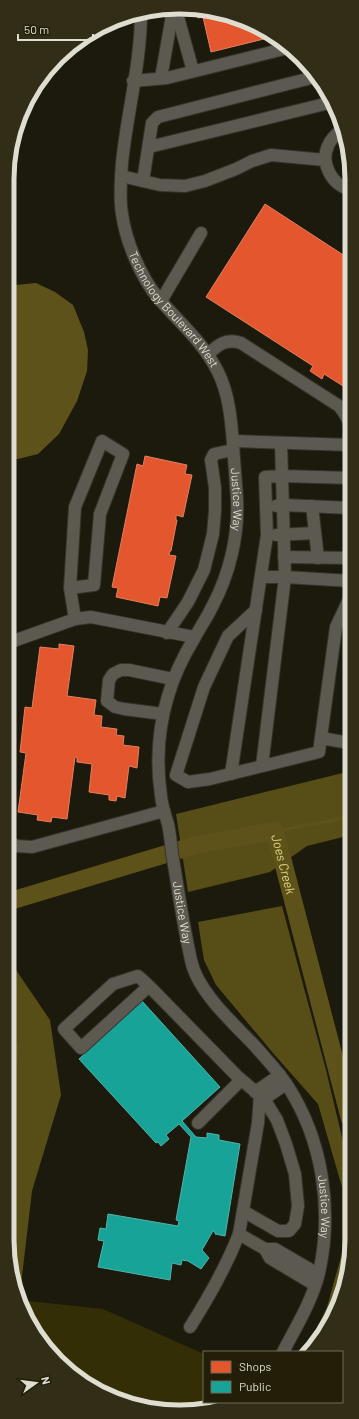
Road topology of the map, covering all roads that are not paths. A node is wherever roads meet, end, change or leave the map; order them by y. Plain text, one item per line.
1 (174, 14) edge
2 (176, 14) edge
3 (141, 19) edge
4 (282, 49) edge
5 (193, 71) junction
6 (161, 78) junction
7 (310, 78) edge
8 (133, 81) junction
9 (327, 104) edge
10 (338, 133) edge
11 (149, 147) junction
12 (325, 160) junction
13 (121, 176) junction
14 (143, 181) junction
15 (345, 188) edge
16 (201, 233) dead end
17 (161, 301) junction
18 (208, 354) junction
19 (345, 413) edge
20 (282, 443) junction
21 (345, 445) edge
22 (233, 446) junction
23 (282, 476) junction
24 (345, 478) edge
25 (283, 505) junction
26 (312, 506) junction
27 (267, 507) junction
28 (345, 508) edge
29 (315, 533) junction
30 (213, 534) junction
31 (284, 534) junction
32 (267, 535) junction
33 (234, 536) junction
34 (284, 557) junction
35 (318, 558) junction
36 (345, 558) edge
37 (261, 576) junction
38 (285, 577) junction
39 (345, 581) edge
40 (70, 588) junction
41 (345, 606) edge
42 (256, 610) junction
43 (75, 619) junction
44 (167, 633) junction
45 (194, 637) junction
46 (14, 641) edge
47 (173, 678) junction
48 (163, 714) junction
49 (321, 738) junction
50 (345, 740) edge
51 (262, 766) junction
52 (231, 774) junction
53 (166, 817) junction
54 (14, 845) edge
55 (149, 986) junction
56 (283, 1079) junction
57 (241, 1080) junction
58 (260, 1095) junction
59 (198, 1123) dead end
60 (243, 1212) junction
61 (239, 1234) junction
62 (317, 1280) junction
63 (190, 1327) dead end
64 (284, 1351) edge

1 - 6 street
2 - 5 street
3 - 8 street, Technology Boulevard West
4 - 5 street
5 - 6 street
6 - 8 street
7 - 11 street
8 - 13 street, Technology Boulevard West
9 - 11 street
10 - 12 street
11 - 14 street
12 - 14 street
12 - 15 street
13 - 14 street
13 - 17 street, Technology Boulevard West
16 - 17 street
17 - 18 street, Technology Boulevard West
18 - 19 street
18 - 22 street, Technology Boulevard West
20 - 21 street
20 - 22 street
20 - 23 street
22 - 30 street
22 - 33 street, Justice Way
23 - 24 street
23 - 25 street
23 - 27 street
25 - 26 street
25 - 27 street
25 - 31 street
26 - 28 street
26 - 29 street
27 - 32 street
29 - 31 street
29 - 35 street
30 - 33 street
30 - 44 street
31 - 32 street
31 - 34 street
32 - 37 street
33 - 45 street, Justice Way
34 - 35 street
34 - 38 street
35 - 36 street
37 - 38 street
37 - 42 street
38 - 39 street
38 - 51 street
40 - 40 street
40 - 43 street
41 - 49 street
42 - 52 street
42 - 52 street
43 - 44 street
43 - 46 street
44 - 45 street
45 - 47 street, Justice Way
47 - 48 street, Justice Way
47 - 48 street
48 - 53 street, Justice Way
49 - 50 street
49 - 51 street
51 - 52 street
53 - 54 street
53 - 56 street, Justice Way
55 - 55 street
55 - 57 street
56 - 58 street
56 - 62 street, Justice Way
57 - 58 street
57 - 59 street
58 - 60 street
58 - 60 street
60 - 61 street
61 - 62 street
61 - 63 street
62 - 64 street, Justice Way

